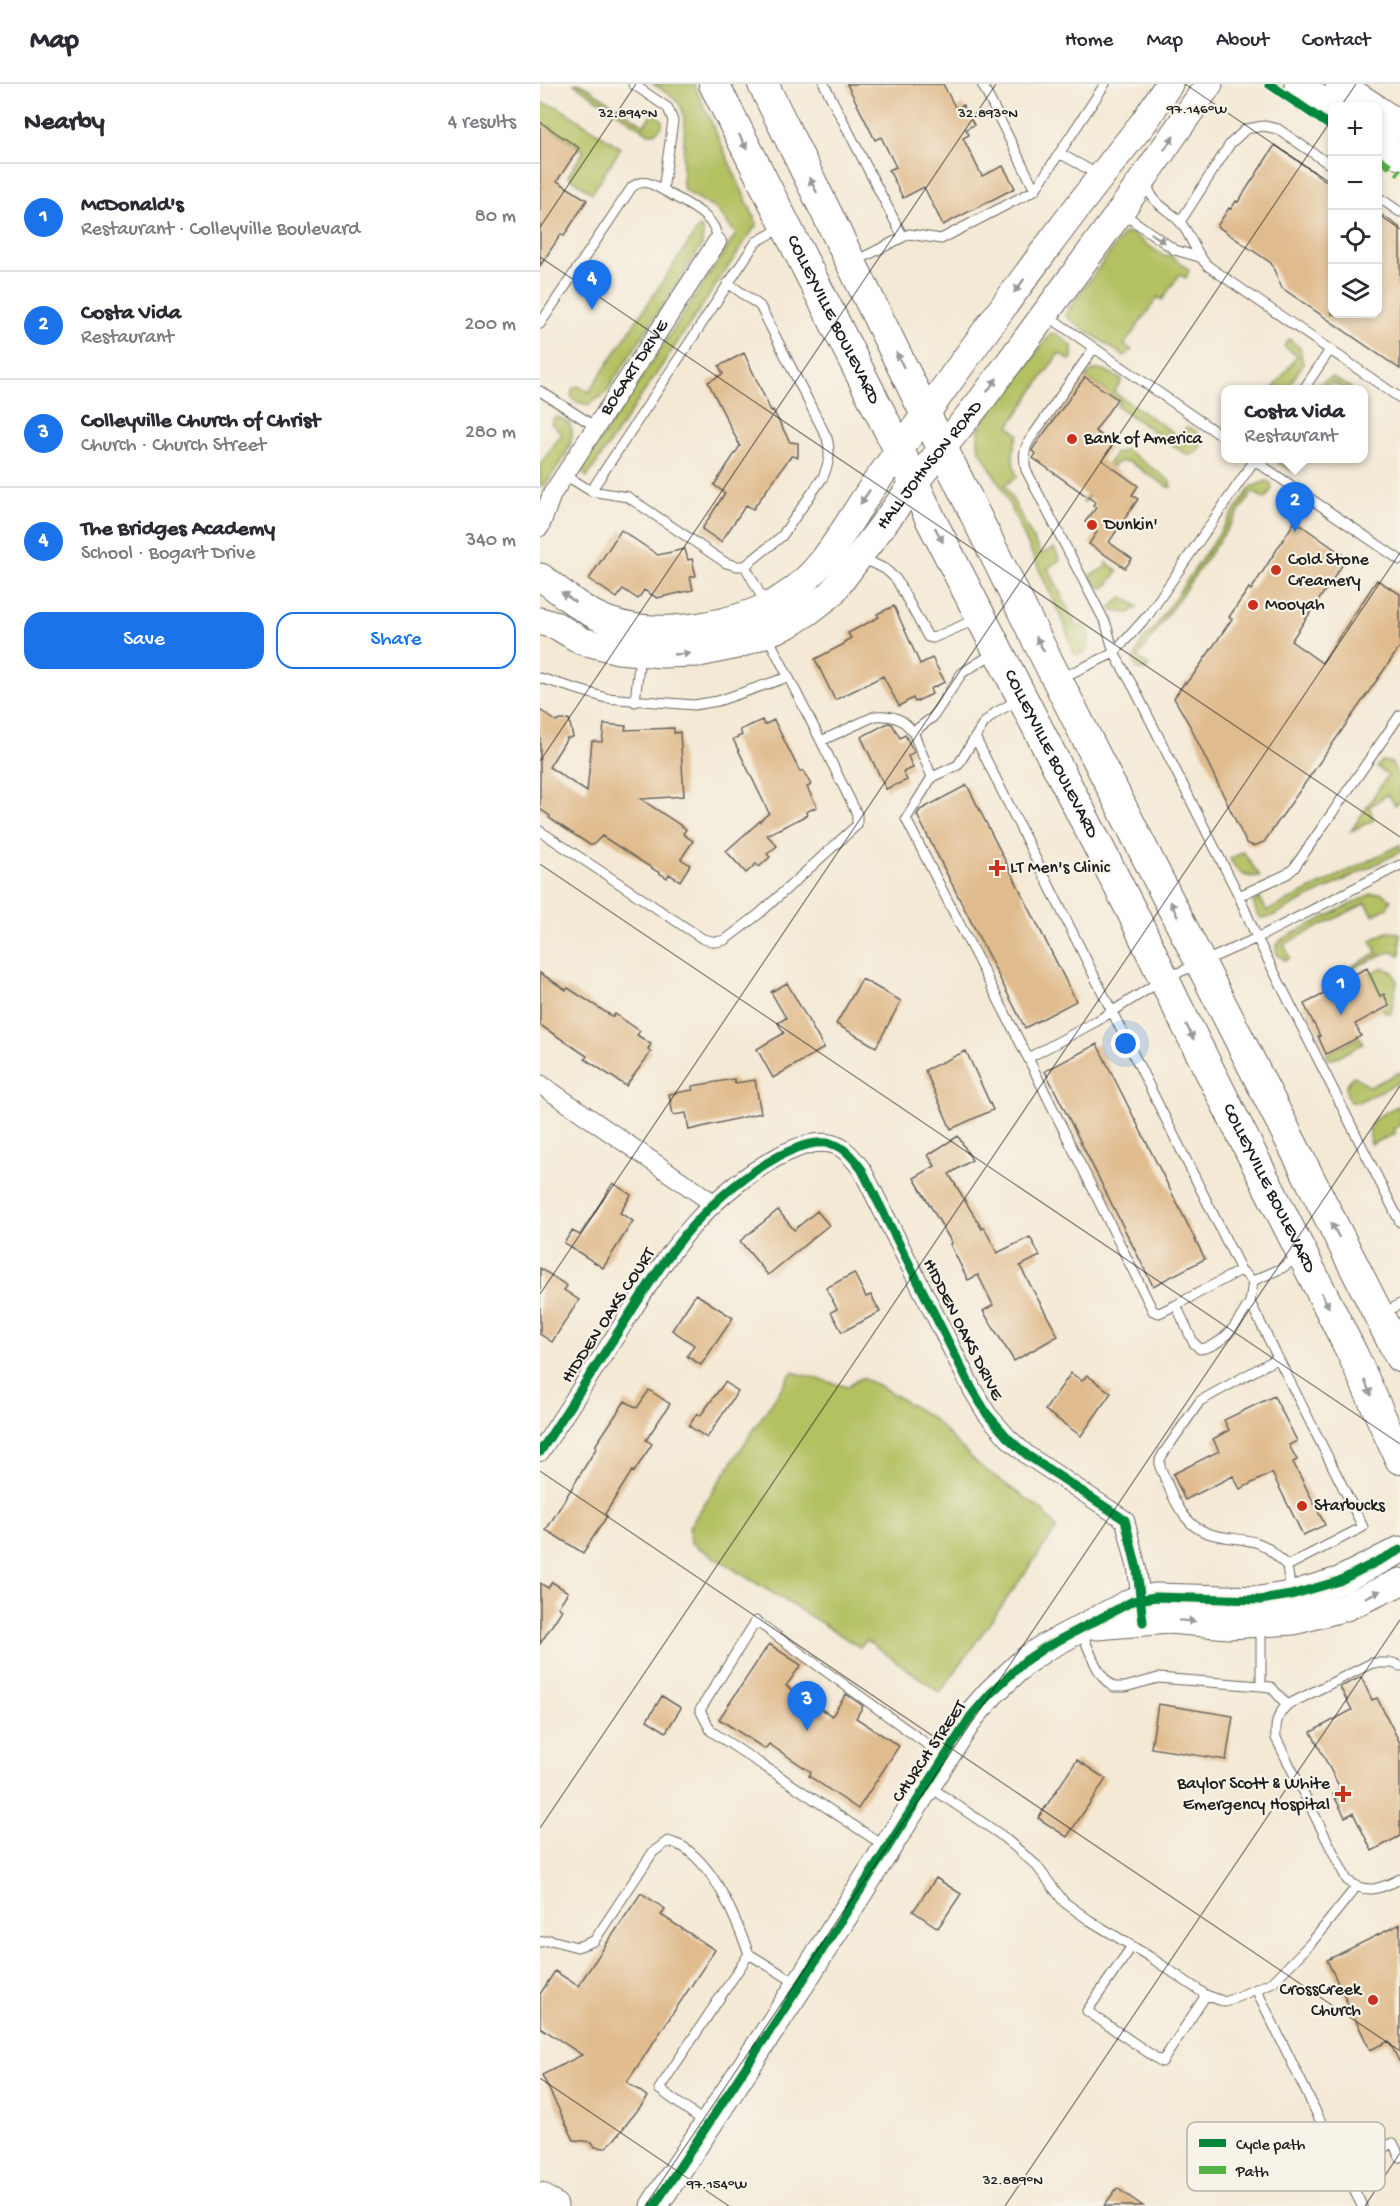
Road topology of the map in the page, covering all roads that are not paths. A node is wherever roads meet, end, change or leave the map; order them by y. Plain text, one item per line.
1 (633, 84) edge
2 (714, 84) edge
3 (824, 84) edge
4 (982, 84) edge
5 (1105, 84) edge
6 (1169, 84) edge
7 (1209, 84) edge
8 (1298, 84) edge
9 (1339, 84) edge
10 (768, 88) edge
11 (1367, 102) edge
12 (1328, 105) edge
13 (1382, 113) edge
14 (1144, 122) junction
15 (1400, 125) edge
16 (1382, 143) edge
17 (1059, 153) junction
18 (1400, 156) edge
19 (1328, 163) edge
20 (1101, 176) junction
21 (1145, 177) junction
22 (663, 190) junction
23 (1035, 190) junction
24 (1382, 200) edge
25 (1120, 212) junction
26 (1400, 213) edge
27 (1180, 222) junction
28 (785, 225) junction
29 (903, 237) junction
30 (717, 242) joint
31 (1199, 257) junction
32 (852, 263) junction
33 (729, 283) junction
34 (1045, 314) junction
35 (540, 324) edge
36 (1094, 348) junction
37 (1330, 350) junction
38 (1307, 385) edge
39 (540, 391) edge
40 (1400, 398) edge
41 (927, 412) junction
42 (596, 427) junction
43 (1221, 436) edge
44 (944, 448) junction
45 (899, 450) junction
46 (1251, 463) edge
47 (1260, 463) edge
48 (565, 475) junction
49 (915, 482) junction
50 (591, 491) junction
51 (546, 499) edge
52 (540, 527) edge
53 (860, 557) junction
54 (1400, 560) edge
55 (745, 566) junction
56 (540, 580) edge
57 (767, 607) junction
58 (981, 616) junction
59 (540, 621) edge
60 (645, 627) junction
61 (540, 634) edge
62 (766, 634) junction
63 (582, 641) junction
64 (999, 650) junction
65 (1114, 653) junction
66 (640, 654) junction
67 (788, 677) junction
68 (540, 678) edge
69 (1059, 679) junction
70 (1023, 697) junction
71 (635, 702) junction
72 (1400, 715) edge
73 (913, 732) junction
74 (975, 737) junction
75 (821, 741) junction
76 (932, 777) junction
77 (540, 831) edge
78 (1400, 865) edge
79 (1239, 896) junction
80 (1257, 938) junction
81 (1199, 962) junction
82 (1164, 979) junction
83 (1110, 1011) junction
84 (1028, 1058) junction
85 (540, 1084) edge
86 (713, 1203) junction
87 (1400, 1222) edge
88 (1301, 1255) junction
89 (1241, 1270) junction
90 (1253, 1281) junction
91 (1250, 1302) junction
92 (1176, 1305) junction
93 (1390, 1309) edge
94 (1400, 1357) edge
95 (1278, 1358) junction
96 (540, 1452) edge
97 (1400, 1458) edge
98 (1400, 1550) edge
99 (1287, 1566) junction
100 (1400, 1582) edge
101 (1293, 1608) junction
102 (1142, 1611) junction
103 (1261, 1624) junction
104 (1083, 1628) junction
105 (1400, 1666) edge
106 (1261, 1686) junction
107 (1287, 1704) junction
108 (944, 1756) junction
109 (927, 1785) junction
110 (886, 1847) junction
111 (1400, 1879) edge
112 (1356, 1887) junction
113 (540, 1942) edge
114 (1132, 1946) junction
115 (749, 1954) junction
116 (800, 1985) junction
117 (1256, 1989) junction
118 (1206, 1995) junction
119 (1321, 2122) edge
120 (708, 2124) junction
121 (1385, 2148) edge
122 (1400, 2157) edge
123 (1355, 2191) edge
124 (540, 2196) edge
125 (554, 2206) edge
126 (654, 2206) edge
127 (1362, 2206) edge

1 - 22 lane
2 -> 28 main road, COLLEYVILLE BOULEVARD
3 - 29 lane
4 - 23 lane
5 - 17 lane
6 - 14 street, HALL JOHNSON ROAD
21 -> 7 street, HALL JOHNSON ROAD
8 - 12 street
9 - 11 street
32 -> 10 main road
13 - 15 street
14 - 20 street, HALL JOHNSON ROAD
14 - 25 street
16 - 18 street
17 - 20 lane
17 - 23 lane
19 - 27 lane
20 -> 41 street, HALL JOHNSON ROAD
21 - 25 street, HALL JOHNSON ROAD
21 - 27 lane
22 - 30 lane
22 - 35 lane
23 - 29 lane
24 - 26 lane
25 -> 31 lane
25 - 34 street, HALL JOHNSON ROAD
27 - 31 lane
28 - 33 lane
28 - 45 main road, COLLEYVILLE BOULEVARD
29 - 32 lane
30 - 42 street, BOGART DRIVE
31 - 37 lane
41 -> 32 main road
33 - 50 lane
33 - 55 lane
34 - 36 lane
44 -> 34 street, HALL JOHNSON ROAD
36 - 43 lane
36 - 65 lane
37 - 38 lane
37 - 40 lane
39 - 42 lane
41 - 44 main road
41 - 45 street, HALL JOHNSON ROAD
42 - 48 street, BOGART DRIVE
44 - 49 street, HALL JOHNSON ROAD
69 -> 44 main road
45 - 49 main road, COLLEYVILLE BOULEVARD
45 -> 57 street, HALL JOHNSON ROAD
46 - 65 lane
47 - 54 lane
48 - 50 lane
48 - 51 street, BOGART DRIVE
49 - 53 street, HALL JOHNSON ROAD
49 -> 58 main road, COLLEYVILLE BOULEVARD
50 - 55 lane
51 - 52 street, BOGART DRIVE
53 - 58 lane
53 - 62 street, HALL JOHNSON ROAD
55 - 57 lane
60 -> 56 street, HALL JOHNSON ROAD
57 - 60 street, HALL JOHNSON ROAD
57 - 62 street
58 - 64 main road, COLLEYVILLE BOULEVARD
59 - 63 street, HALL JOHNSON ROAD
60 - 66 street
61 - 63 street
66 -> 62 street, HALL JOHNSON ROAD
62 - 67 lane
63 - 66 street, HALL JOHNSON ROAD
64 - 70 main road, COLLEYVILLE BOULEVARD
64 - 73 lane
65 - 69 lane
65 - 79 lane
66 - 71 lane
67 - 71 lane
67 - 75 lane
68 - 71 lane
81 -> 69 main road
70 - 74 lane
70 - 82 main road, COLLEYVILLE BOULEVARD
72 - 79 lane
73 - 75 lane
73 - 76 lane
74 - 76 lane
74 - 83 lane
75 - 77 lane
76 - 84 lane
78 - 80 lane
79 - 80 lane
80 - 81 lane
80 - 87 lane
81 - 82 lane
93 -> 81 main road
82 - 83 lane
82 -> 88 main road, COLLEYVILLE BOULEVARD
83 - 84 lane
83 - 89 lane
84 - 92 lane
85 - 86 street
86 - 96 street, HIDDEN OAKS COURT
86 - 102 street, HIDDEN OAKS DRIVE
88 - 90 lane
88 -> 97 main road, COLLEYVILLE BOULEVARD
89 - 90 lane
89 - 92 lane
90 - 91 lane
91 - 92 lane
91 - 95 lane
93 - 94 main road
95 - 99 lane
95 - 99 lane
98 - 101 street, CHURCH STREET
99 - 101 lane
101 -> 100 street, CHURCH STREET
101 - 102 street, CHURCH STREET
101 - 103 street, CHURCH STREET
102 -> 103 street, CHURCH STREET
102 - 104 street, CHURCH STREET
103 - 106 lane
104 - 106 lane
104 - 108 street, CHURCH STREET
105 - 107 lane
106 - 107 lane
107 - 112 lane
108 - 109 street, CHURCH STREET
108 - 110 lane
109 - 110 street, CHURCH STREET
109 - 114 lane
110 - 116 street, CHURCH STREET
111 - 112 lane
112 - 117 lane
113 - 115 lane
114 - 118 lane
114 - 118 lane
115 - 116 lane
115 - 120 lane
116 - 120 street, CHURCH STREET
117 - 118 lane
117 - 119 lane
120 - 126 street, CHURCH STREET
121 - 122 lane
123 - 127 lane
124 - 125 street

